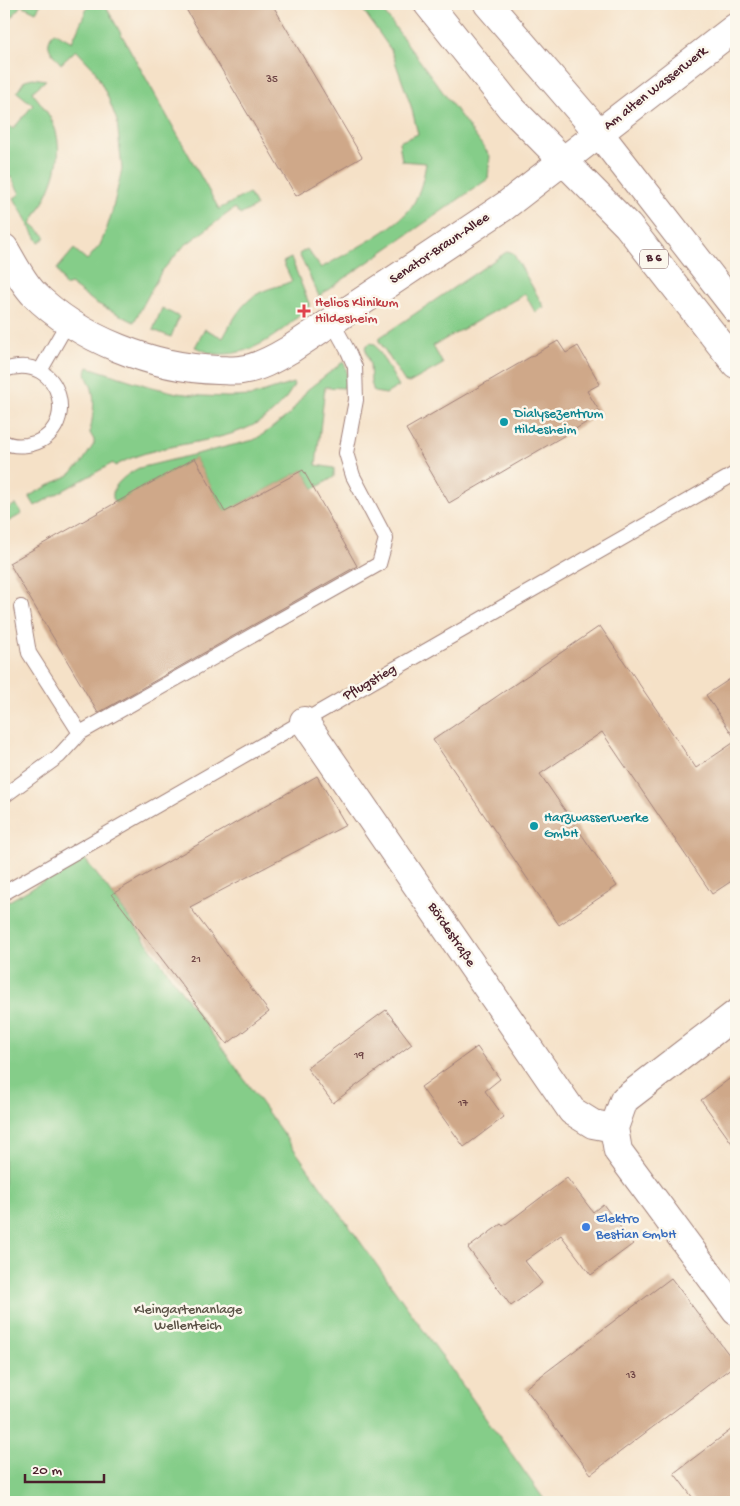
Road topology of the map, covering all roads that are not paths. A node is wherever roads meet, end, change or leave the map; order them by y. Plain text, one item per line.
1 (428, 4) edge
2 (488, 4) edge
3 (736, 27) edge
4 (599, 133) junction
5 (564, 160) junction
6 (4, 248) edge
7 (736, 309) edge
8 (68, 322) junction
9 (332, 322) junction
10 (736, 364) edge
11 (4, 370) edge
12 (40, 370) junction
13 (4, 442) edge
14 (736, 473) edge
15 (21, 607) dead end
16 (304, 720) junction
17 (80, 733) junction
18 (4, 796) edge
19 (4, 893) edge
20 (736, 1014) edge
21 (614, 1128) junction
22 (736, 1311) edge

1 - 5 street, B 6
2 - 4 street, B 6
3 - 4 street, Am alten Wasserwerk
4 - 5 street, Senator-Braun-Allee
4 - 7 street, B 6
5 - 9 street, Senator-Braun-Allee
5 - 10 street, B 6
6 - 8 street, Senator-Braun-Allee
8 - 9 street, Senator-Braun-Allee
8 - 12 lane
9 - 17 lane
11 - 12 lane
12 - 13 lane
14 - 16 lane, Pflugstieg
15 - 17 lane
16 - 19 lane, Pflugstieg
16 - 21 street, Bördestraße
17 - 18 lane
20 - 21 street
21 - 22 street

